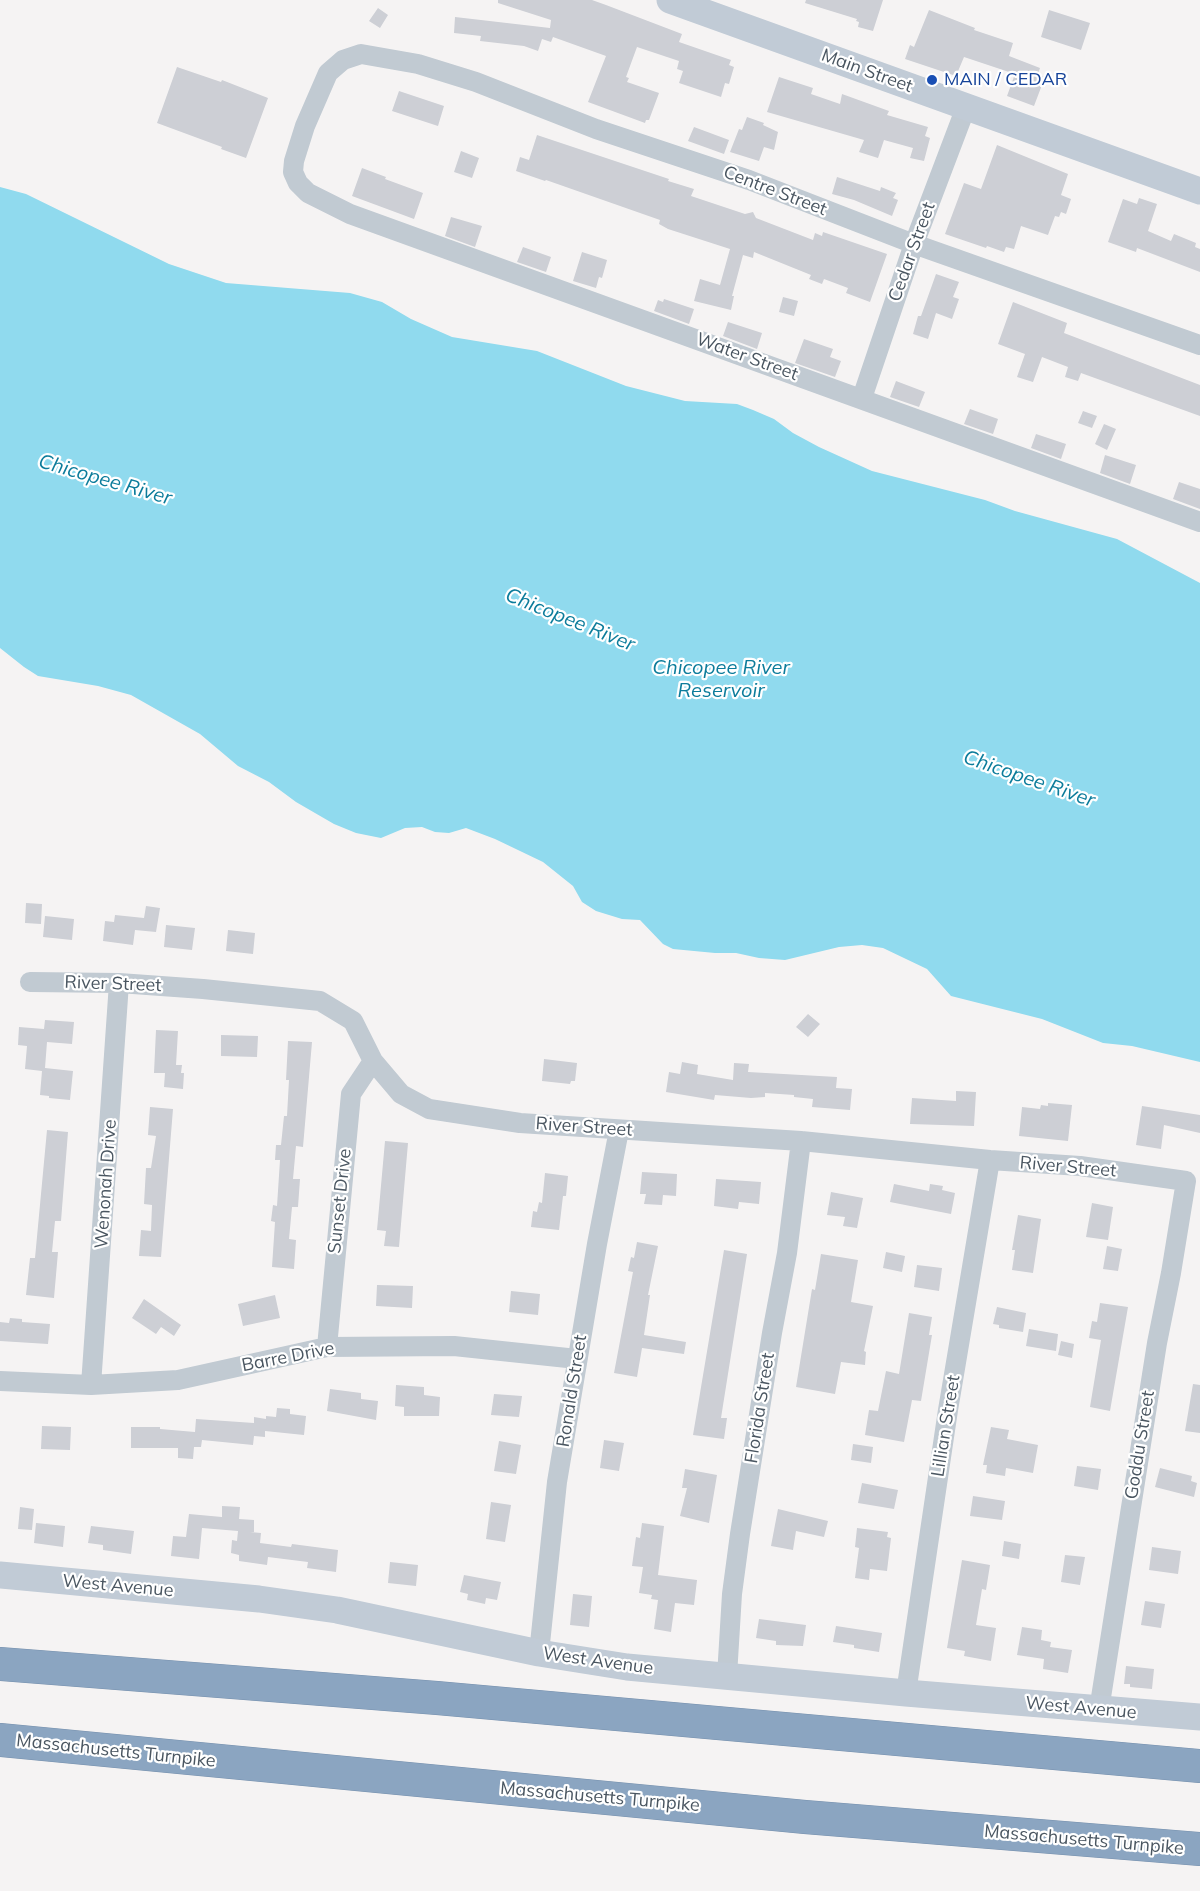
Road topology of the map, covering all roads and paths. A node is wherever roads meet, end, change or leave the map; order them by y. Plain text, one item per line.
1 (670, 0) edge
2 (966, 107) junction
3 (298, 183) joint
4 (1200, 191) edge
5 (914, 244) junction
6 (1200, 345) edge
7 (862, 398) junction
8 (1200, 522) edge
9 (30, 982) dead end
10 (119, 983) junction
11 (373, 1061) junction
12 (619, 1130) junction
13 (801, 1141) junction
14 (990, 1161) junction
15 (1186, 1181) joint
16 (327, 1347) junction
17 (577, 1359) junction
18 (0, 1381) edge
19 (91, 1385) junction
20 (0, 1575) edge
21 (538, 1653) junction
22 (0, 1664) edge
23 (727, 1676) junction
24 (906, 1693) junction
25 (1099, 1710) junction
26 (1200, 1717) edge
27 (0, 1740) edge
28 (1200, 1766) edge
29 (1200, 1849) edge

1 - 2 main road, Main Street
2 - 4 main road, Main Street
2 - 5 street, Cedar Street
3 - 5 street, Centre Street
3 - 7 street, Water Street
5 - 6 street, Centre Street
5 - 7 street, Cedar Street
7 - 8 street, Water Street
9 - 10 street, River Street
10 - 11 street, River Street
10 - 19 street, Wenonah Drive
11 - 12 street, River Street
11 - 16 street, Sunset Drive
12 - 13 street, River Street
12 - 17 street, Ronald Street
13 - 14 street, River Street
13 - 23 street, Florida Street
14 - 15 street, River Street
14 - 24 street, Lillian Street
15 - 25 street, Goddu Street
16 - 17 street, Barre Drive
16 - 19 street, Barre Drive
17 - 21 street, Ronald Street
18 - 19 street, Barre Drive
20 - 21 main road, West Avenue
21 - 23 main road, West Avenue
22 - 28 highway
23 - 24 main road, West Avenue
24 - 25 main road, West Avenue
25 - 26 main road, West Avenue
27 - 29 highway, Massachusetts Turnpike

